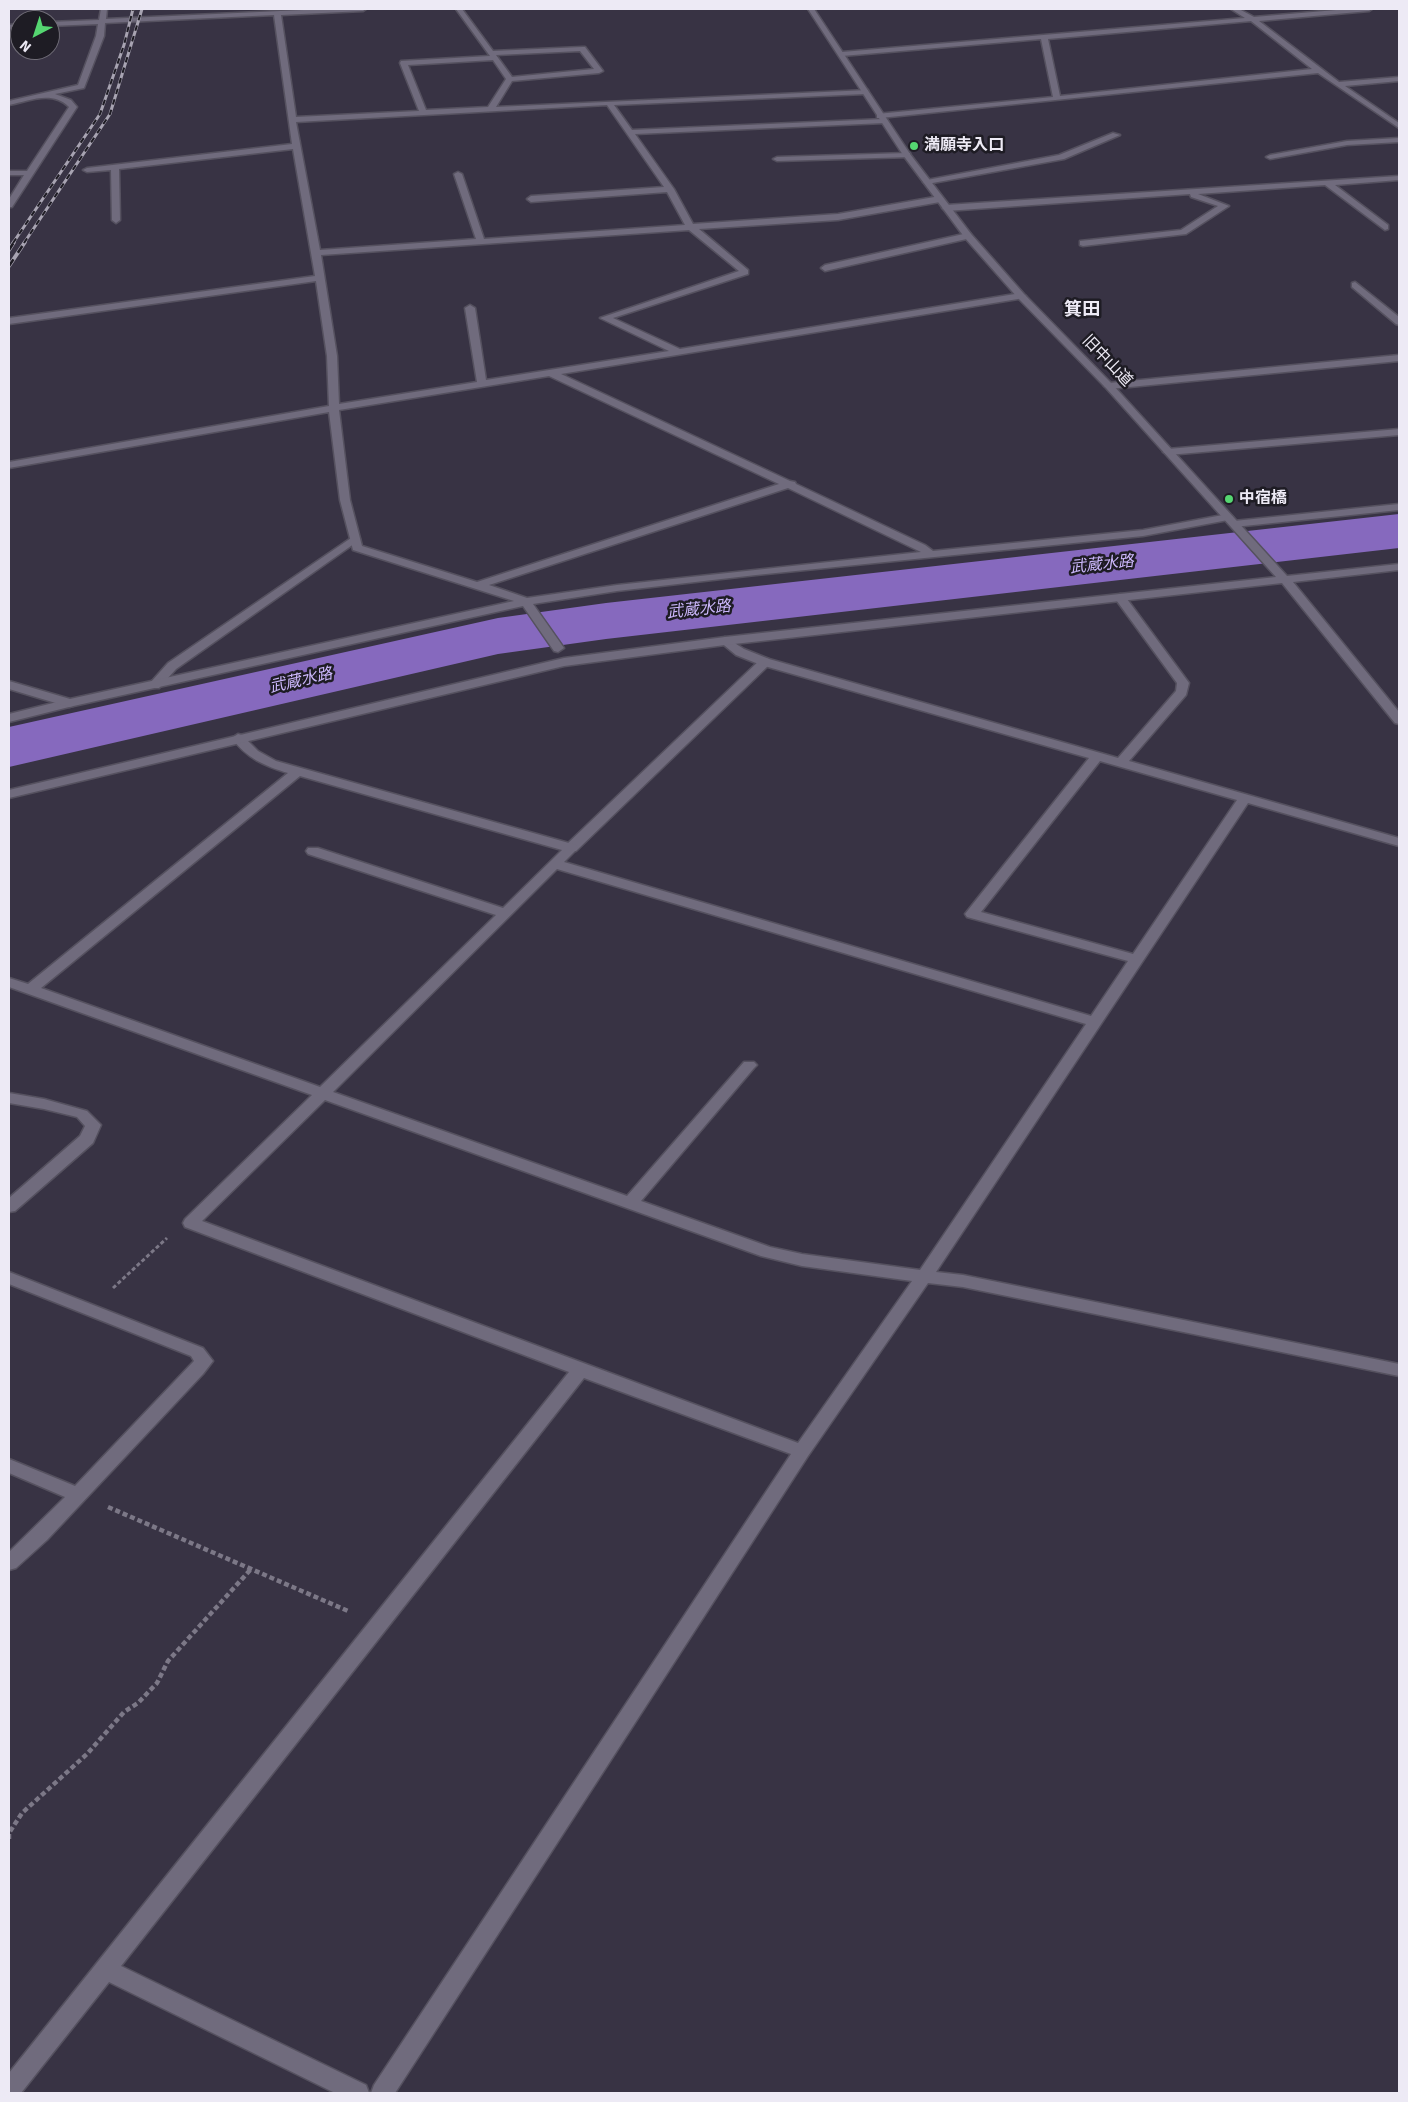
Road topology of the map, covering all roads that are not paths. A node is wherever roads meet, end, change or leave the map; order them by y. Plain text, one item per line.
1 (104, 9) edge
2 (363, 9) edge
3 (458, 9) edge
4 (811, 9) edge
5 (1234, 9) edge
6 (1369, 9) edge
7 (239, 13) edge
8 (276, 14) junction
9 (1251, 18) junction
10 (103, 21) junction
11 (60, 23) edge
12 (1044, 37) junction
13 (842, 54) junction
14 (493, 56) junction
15 (1319, 71) junction
16 (510, 78) junction
17 (1399, 79) edge
18 (1338, 84) junction
19 (865, 92) junction
20 (47, 94) junction
21 (1057, 99) junction
22 (9, 103) edge
23 (609, 103) junction
24 (490, 110) junction
25 (424, 114) junction
26 (882, 118) junction
27 (292, 120) junction
28 (1399, 126) edge
29 (629, 132) junction
30 (1116, 135) dead end
31 (1399, 140) edge
32 (296, 146) junction
33 (907, 155) junction
34 (1270, 157) dead end
35 (777, 159) dead end
36 (115, 167) junction
37 (87, 170) dead end
38 (9, 173) edge
39 (31, 173) junction
40 (458, 174) dead end
41 (1399, 178) edge
42 (927, 182) junction
43 (1327, 183) junction
44 (670, 189) junction
45 (1188, 193) junction
46 (531, 199) dead end
47 (940, 199) junction
48 (9, 205) edge
49 (946, 208) junction
50 (116, 220) dead end
51 (690, 226) junction
52 (1385, 227) dead end
53 (968, 236) junction
54 (481, 242) junction
55 (1083, 243) dead end
56 (316, 253) junction
57 (824, 268) dead end
58 (320, 278) junction
59 (1355, 285) dead end
60 (1022, 296) junction
61 (470, 308) dead end
62 (9, 321) edge
63 (1399, 322) edge
64 (680, 352) junction
65 (1399, 358) edge
66 (551, 373) junction
67 (482, 384) junction
68 (1109, 386) junction
69 (334, 408) junction
70 (1399, 432) edge
71 (1168, 452) junction
72 (9, 465) edge
73 (791, 484) junction
74 (1399, 507) edge
75 (1234, 523) junction
76 (354, 538) junction
77 (930, 554) junction
78 (1399, 567) edge
79 (1280, 576) junction
80 (478, 585) junction
81 (1120, 597) junction
82 (526, 602) junction
83 (725, 641) junction
84 (564, 662) junction
85 (765, 662) junction
86 (9, 685) edge
87 (155, 685) junction
88 (69, 704) junction
89 (9, 718) edge
90 (1399, 720) edge
91 (238, 738) junction
92 (1096, 757) junction
93 (1120, 764) junction
94 (297, 772) junction
95 (9, 794) edge
96 (1244, 799) junction
97 (1399, 842) edge
98 (571, 848) junction
99 (313, 852) dead end
100 (555, 864) junction
101 (505, 913) junction
102 (1137, 959) junction
103 (9, 982) edge
104 (31, 989) junction
105 (1096, 1022) junction
106 (750, 1065) dead end
107 (323, 1095) junction
108 (9, 1098) edge
109 (630, 1204) junction
110 (9, 1207) edge
111 (9, 1278) edge
112 (924, 1278) junction
113 (581, 1370) junction
114 (1399, 1370) edge
115 (802, 1451) junction
116 (9, 1466) edge
117 (77, 1495) junction
118 (9, 1563) edge
119 (104, 1969) junction
120 (9, 2091) edge
121 (358, 2093) edge
122 (382, 2093) edge

1 - 10 street
2 - 8 street
3 - 14 street
4 - 13 street, 旧中山道
5 - 9 street
6 - 9 street
7 - 8 street
7 - 10 street
8 - 27 street
9 - 12 street
9 - 15 street
10 - 11 street
10 - 20 street
12 - 13 street
12 - 21 street
13 - 19 street, 旧中山道
14 - 16 street
14 - 16 street
14 - 25 street
15 - 18 street
15 - 21 street
16 - 24 street
17 - 18 street
18 - 28 street
19 - 23 street
19 - 26 street, 旧中山道
20 - 22 street
20 - 39 street
21 - 26 street
23 - 24 street
23 - 29 street
24 - 25 street
25 - 27 street
26 - 29 street
26 - 33 street, 旧中山道
27 - 32 street
29 - 44 street
30 - 42 street
31 - 34 street
32 - 36 street
32 - 56 street
33 - 35 street
33 - 42 street, 旧中山道
36 - 37 street
36 - 50 street
38 - 39 street
39 - 48 street
40 - 54 street
41 - 43 street
42 - 47 street, 旧中山道
43 - 45 street
43 - 52 street
44 - 46 street
44 - 51 street
45 - 49 street
45 - 55 street
47 - 49 street, 旧中山道
47 - 51 street
49 - 53 street, 旧中山道
51 - 54 street
51 - 64 street
53 - 57 street
53 - 60 street, 旧中山道
54 - 56 street
56 - 58 street
58 - 62 street
58 - 69 street
59 - 63 street
60 - 64 street
60 - 68 street, 旧中山道
61 - 67 street
64 - 66 street
65 - 68 street
66 - 67 street
66 - 73 street
67 - 69 street
68 - 71 street, 旧中山道
69 - 72 street
69 - 76 street
70 - 71 street
71 - 75 street, 旧中山道
73 - 77 street
73 - 80 street
74 - 75 street
75 - 77 street
75 - 79 street, 旧中山道
76 - 80 street
76 - 87 street
77 - 82 street
78 - 79 street
79 - 81 street
79 - 90 street, 旧中山道
80 - 82 street
81 - 83 street
81 - 93 street
82 - 84 street
82 - 87 street
83 - 84 street
83 - 85 street
84 - 91 street
85 - 92 street
85 - 98 street
86 - 88 street
87 - 88 street
88 - 89 street
91 - 94 street
91 - 95 street
92 - 93 street
92 - 102 street
93 - 96 street
94 - 98 street
94 - 104 street
96 - 97 street
96 - 102 street
98 - 100 street
99 - 101 street
100 - 101 street
100 - 105 street
101 - 107 street
102 - 105 street
103 - 104 street
104 - 107 street
105 - 112 street
106 - 109 street
107 - 109 street
107 - 113 street
108 - 110 street
109 - 112 street
111 - 117 street
112 - 114 street
112 - 115 street
113 - 115 street
113 - 119 street
115 - 122 street
116 - 117 street
117 - 118 street
119 - 120 street
119 - 121 street

